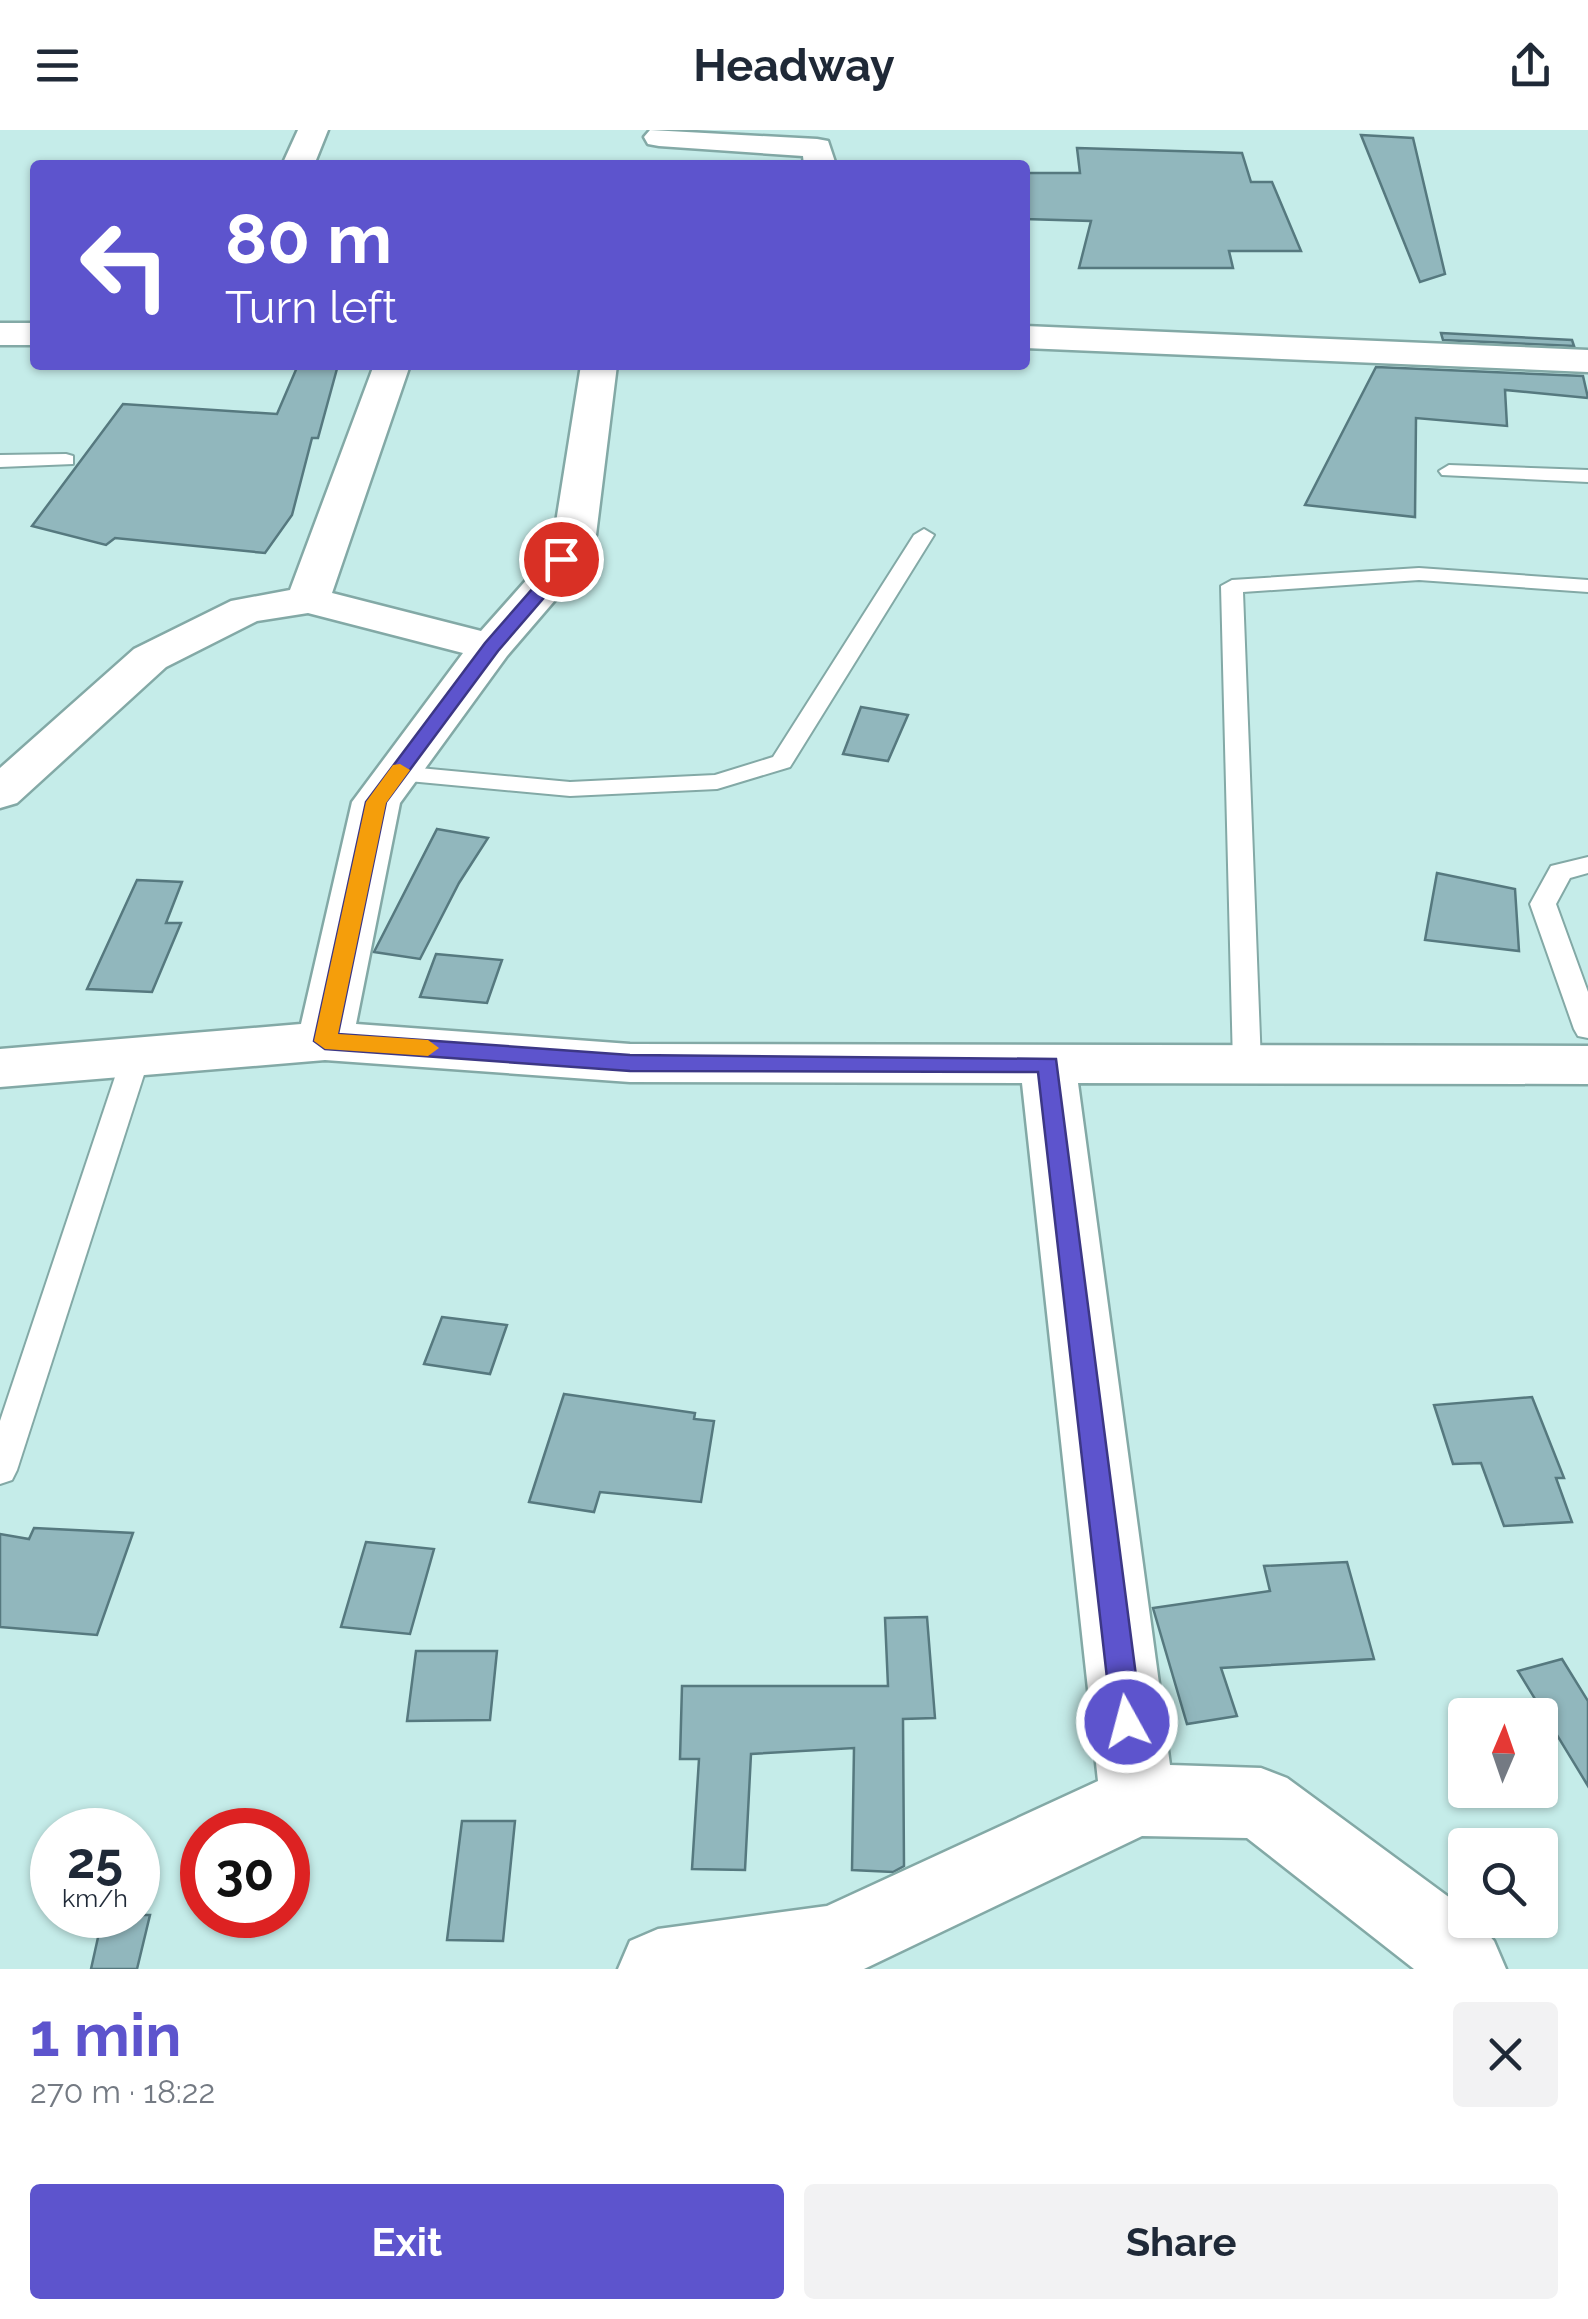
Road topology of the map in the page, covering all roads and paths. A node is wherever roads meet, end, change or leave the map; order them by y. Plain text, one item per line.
1 (314, 130) edge
2 (654, 141) edge
3 (300, 160) edge
4 (819, 160) edge
5 (0, 334) edge
6 (30, 334) edge
7 (1030, 337) edge
8 (1588, 361) edge
9 (390, 370) edge
10 (597, 370) edge
11 (66, 460) dead end
12 (0, 461) edge
13 (1449, 472) dead end
14 (1588, 476) edge
15 (924, 534) dead end
16 (1588, 586) edge
17 (308, 600) junction
18 (491, 647) junction
19 (398, 773) junction
20 (0, 794) edge
21 (1588, 865) edge
22 (1588, 1028) edge
23 (325, 1041) junction
24 (136, 1058) junction
25 (1048, 1064) junction
26 (1247, 1064) junction
27 (1588, 1065) edge
28 (0, 1068) edge
29 (0, 1470) edge
30 (1136, 1800) junction
31 (658, 1969) edge
32 (1466, 1969) edge

1 - 3 street
2 - 4 street
5 - 6 street
7 - 8 street
9 - 17 street
10 - 18 street
11 - 12 lane
13 - 14 lane
15 - 19 lane
16 - 26 lane
17 - 18 street
17 - 20 street
18 - 19 street
19 - 23 street
21 - 22 lane
23 - 24 street
23 - 25 street
24 - 28 street
24 - 29 lane
25 - 26 street
25 - 30 street
26 - 27 street
30 - 31 street
30 - 32 street

